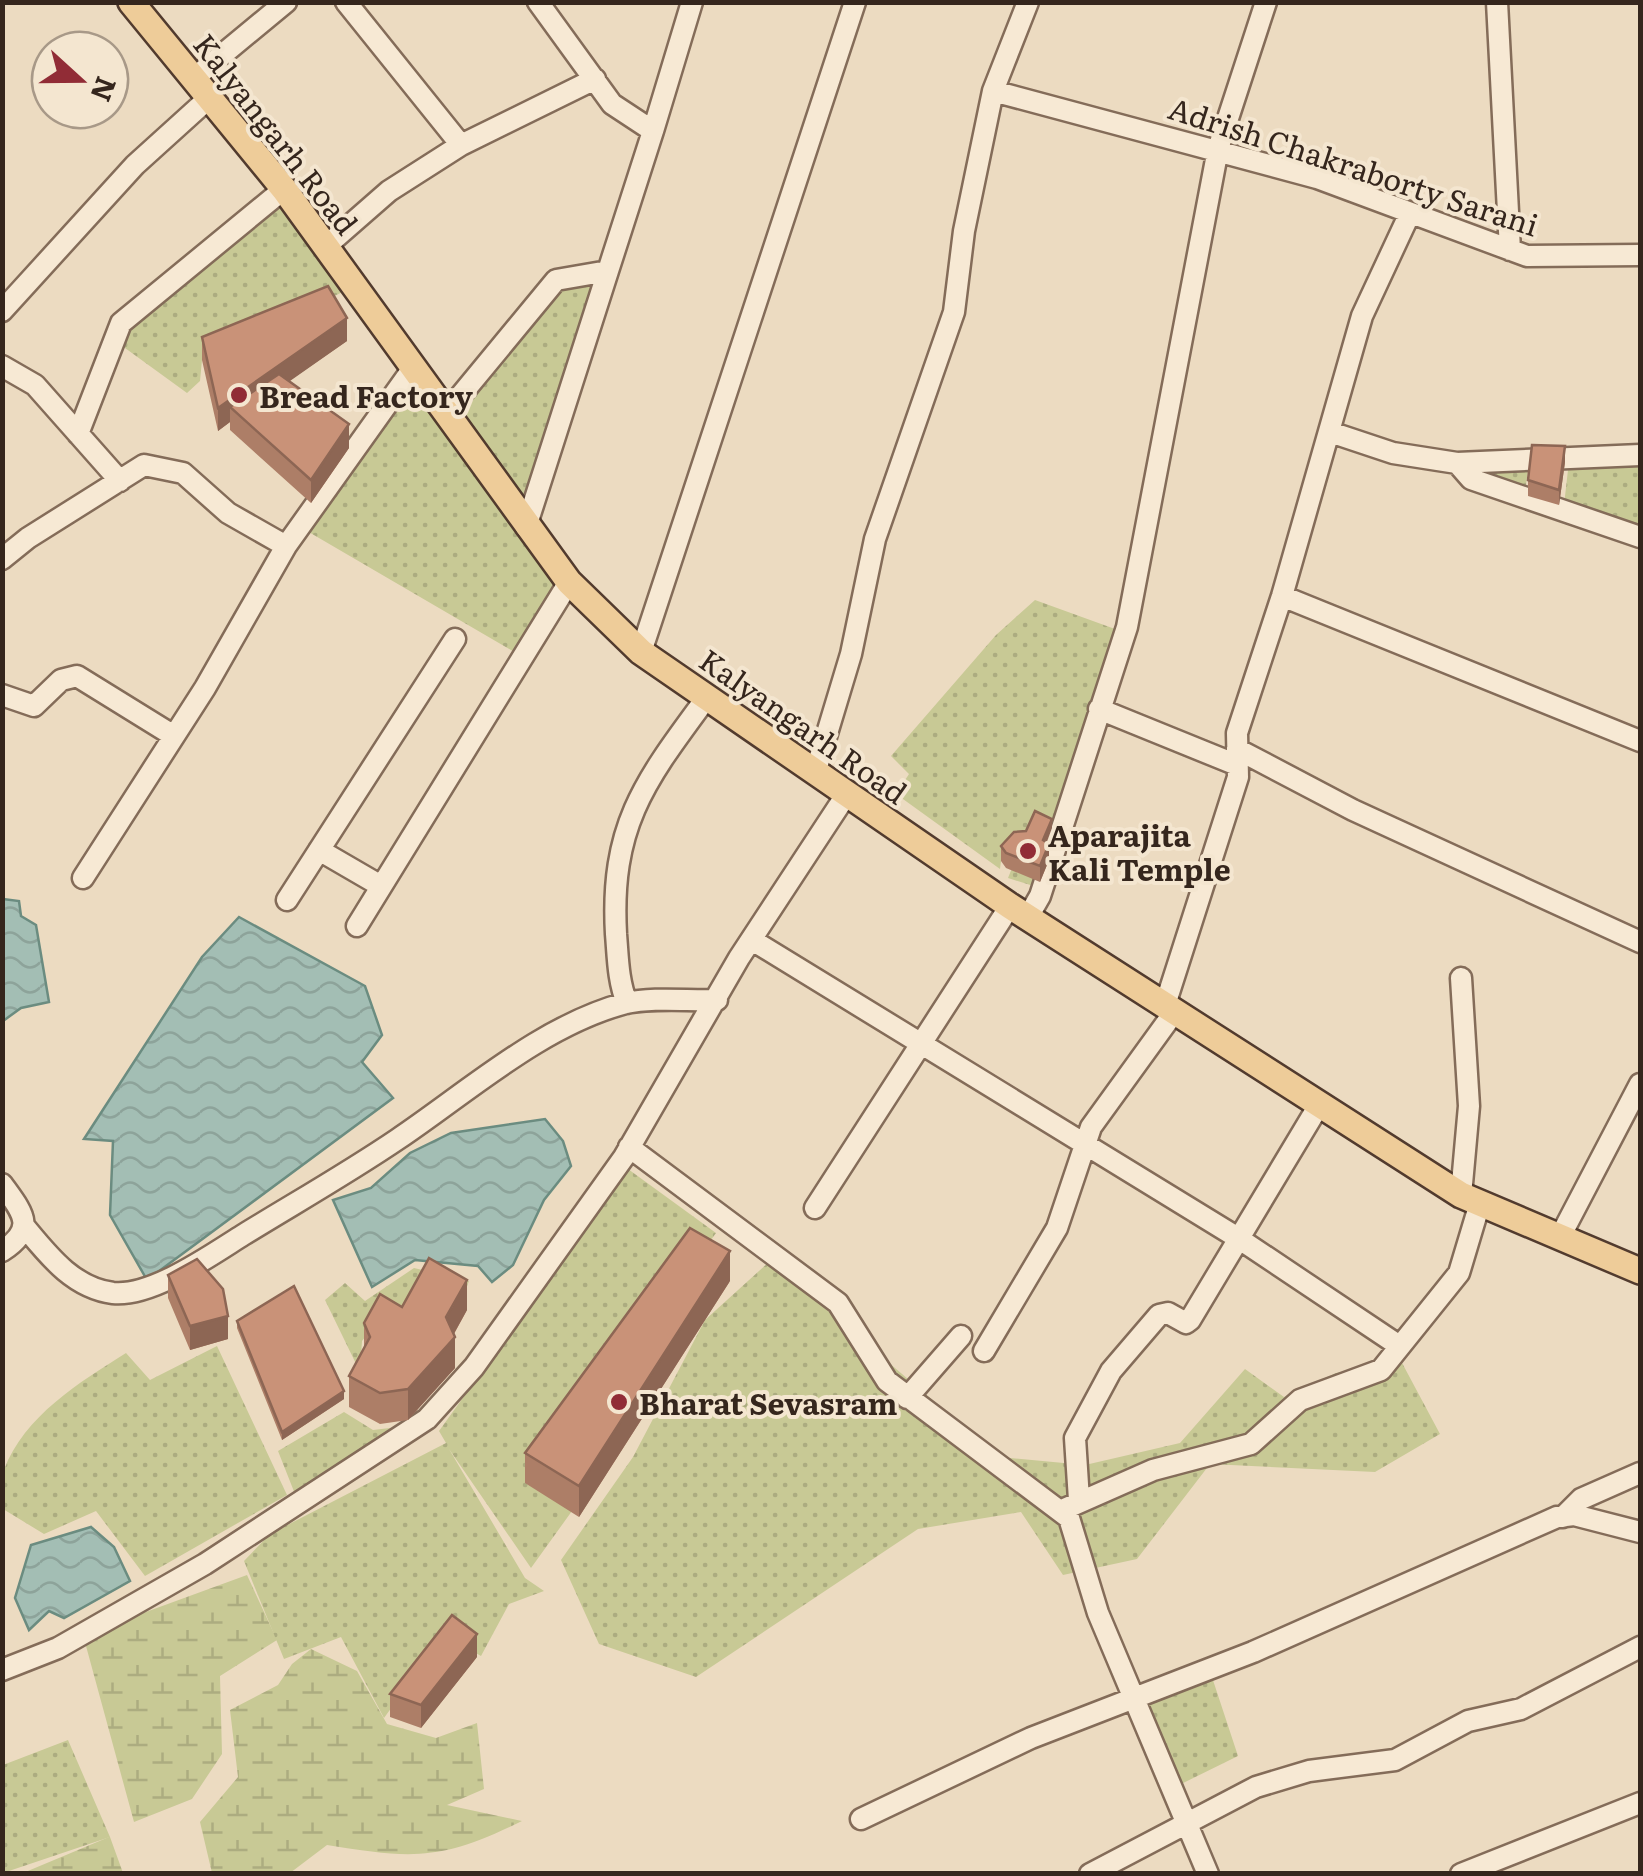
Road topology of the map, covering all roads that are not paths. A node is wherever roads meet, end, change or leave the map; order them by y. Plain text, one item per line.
1 (131, 2) edge
2 (286, 2) edge
3 (346, 2) edge
4 (538, 2) edge
5 (692, 2) edge
6 (855, 2) edge
7 (1028, 2) edge
8 (1266, 2) edge
9 (1497, 2) edge
10 (595, 79) junction
11 (201, 88) junction
12 (994, 92) junction
13 (652, 130) junction
14 (462, 145) junction
15 (1218, 149) junction
16 (284, 189) junction
17 (1410, 212) junction
18 (325, 247) junction
19 (1510, 250) junction
20 (1640, 255) edge
21 (608, 271) junction
22 (2, 311) edge
23 (2, 366) edge
24 (413, 368) junction
25 (447, 412) junction
26 (1330, 432) junction
27 (78, 434) junction
28 (1640, 455) edge
29 (1457, 463) junction
30 (120, 480) junction
31 (526, 526) junction
32 (1640, 537) edge
33 (286, 546) junction
34 (2, 559) edge
35 (569, 582) junction
36 (1282, 596) junction
37 (455, 639) dead end
38 (641, 652) junction
39 (2, 694) edge
40 (707, 696) junction
41 (1099, 710) junction
42 (174, 736) junction
43 (1640, 741) edge
44 (1237, 756) junction
45 (816, 770) junction
46 (846, 795) junction
47 (319, 850) junction
48 (82, 878) dead end
49 (382, 886) junction
50 (286, 900) dead end
51 (1019, 912) junction
52 (357, 926) dead end
53 (752, 940) junction
54 (1640, 942) edge
55 (1461, 978) dead end
56 (717, 1000) junction
57 (628, 1003) junction
58 (1170, 1008) junction
59 (920, 1047) junction
60 (1640, 1084) edge
61 (1319, 1105) junction
62 (1084, 1145) junction
63 (629, 1147) junction
64 (2, 1184) edge
65 (1470, 1199) junction
66 (815, 1208) dead end
67 (24, 1226) junction
68 (1560, 1237) junction
69 (1238, 1238) junction
70 (2, 1252) edge
71 (1640, 1270) edge
72 (961, 1336) dead end
73 (1398, 1345) junction
74 (984, 1351) dead end
75 (907, 1398) junction
76 (1640, 1474) edge
77 (1070, 1505) junction
78 (1563, 1516) junction
79 (1640, 1532) edge
80 (1640, 1647) edge
81 (2, 1670) edge
82 (1131, 1696) junction
83 (1640, 1803) edge
84 (861, 1819) dead end
85 (1187, 1826) junction
86 (1090, 1874) edge
87 (1208, 1874) edge
88 (1461, 1874) edge

1 - 11 main road, Kalyangarh Road
2 - 11 street
3 - 14 street
4 - 10 street
5 - 13 street
6 - 38 street
7 - 12 street
8 - 15 street
9 - 19 street
10 - 13 street
10 - 14 street
11 - 16 main road, Kalyangarh Road
11 - 22 street
12 - 15 street, Adrish Chakraborty Sarani
12 - 45 street
13 - 21 street
14 - 18 street
15 - 17 street, Adrish Chakraborty Sarani
15 - 41 street
16 - 18 main road, Kalyangarh Road
16 - 27 street
17 - 19 street, Adrish Chakraborty Sarani
17 - 26 street
18 - 24 main road, Kalyangarh Road
19 - 20 street, Adrish Chakraborty Sarani
21 - 25 street
21 - 31 street
23 - 27 street
24 - 25 main road, Kalyangarh Road
24 - 33 street
25 - 31 main road, Kalyangarh Road
26 - 29 street
26 - 36 street
27 - 30 street
28 - 29 street
29 - 32 street
30 - 33 street
30 - 34 street
31 - 35 main road, Kalyangarh Road
33 - 42 street
35 - 38 main road, Kalyangarh Road
35 - 49 street
36 - 43 street
36 - 44 street
37 - 47 street
38 - 40 main road, Kalyangarh Road
39 - 42 street
40 - 45 main road, Kalyangarh Road
40 - 57 street
41 - 44 street
41 - 51 street
42 - 48 street
44 - 54 street
44 - 58 street
45 - 46 main road, Kalyangarh Road
46 - 51 main road, Kalyangarh Road
46 - 53 street
47 - 49 street
47 - 50 street
49 - 52 street
51 - 58 main road, Kalyangarh Road
51 - 59 street
53 - 56 street
53 - 59 street
55 - 65 street
56 - 57 street
56 - 63 street
57 - 67 street
58 - 61 main road, Kalyangarh Road
58 - 62 street
59 - 62 street
59 - 66 street
60 - 68 street
61 - 65 main road, Kalyangarh Road
61 - 69 street
62 - 69 street
62 - 74 street
63 - 75 street
63 - 81 street
64 - 67 street
65 - 68 main road, Kalyangarh Road
65 - 73 street
67 - 70 street
68 - 71 main road, Kalyangarh Road
69 - 73 street
69 - 77 street
72 - 75 street
73 - 77 street
75 - 77 street
76 - 78 street
77 - 82 street
78 - 79 street
78 - 82 street
80 - 85 street
82 - 84 street
82 - 85 street
83 - 88 street
85 - 86 street
85 - 87 street

